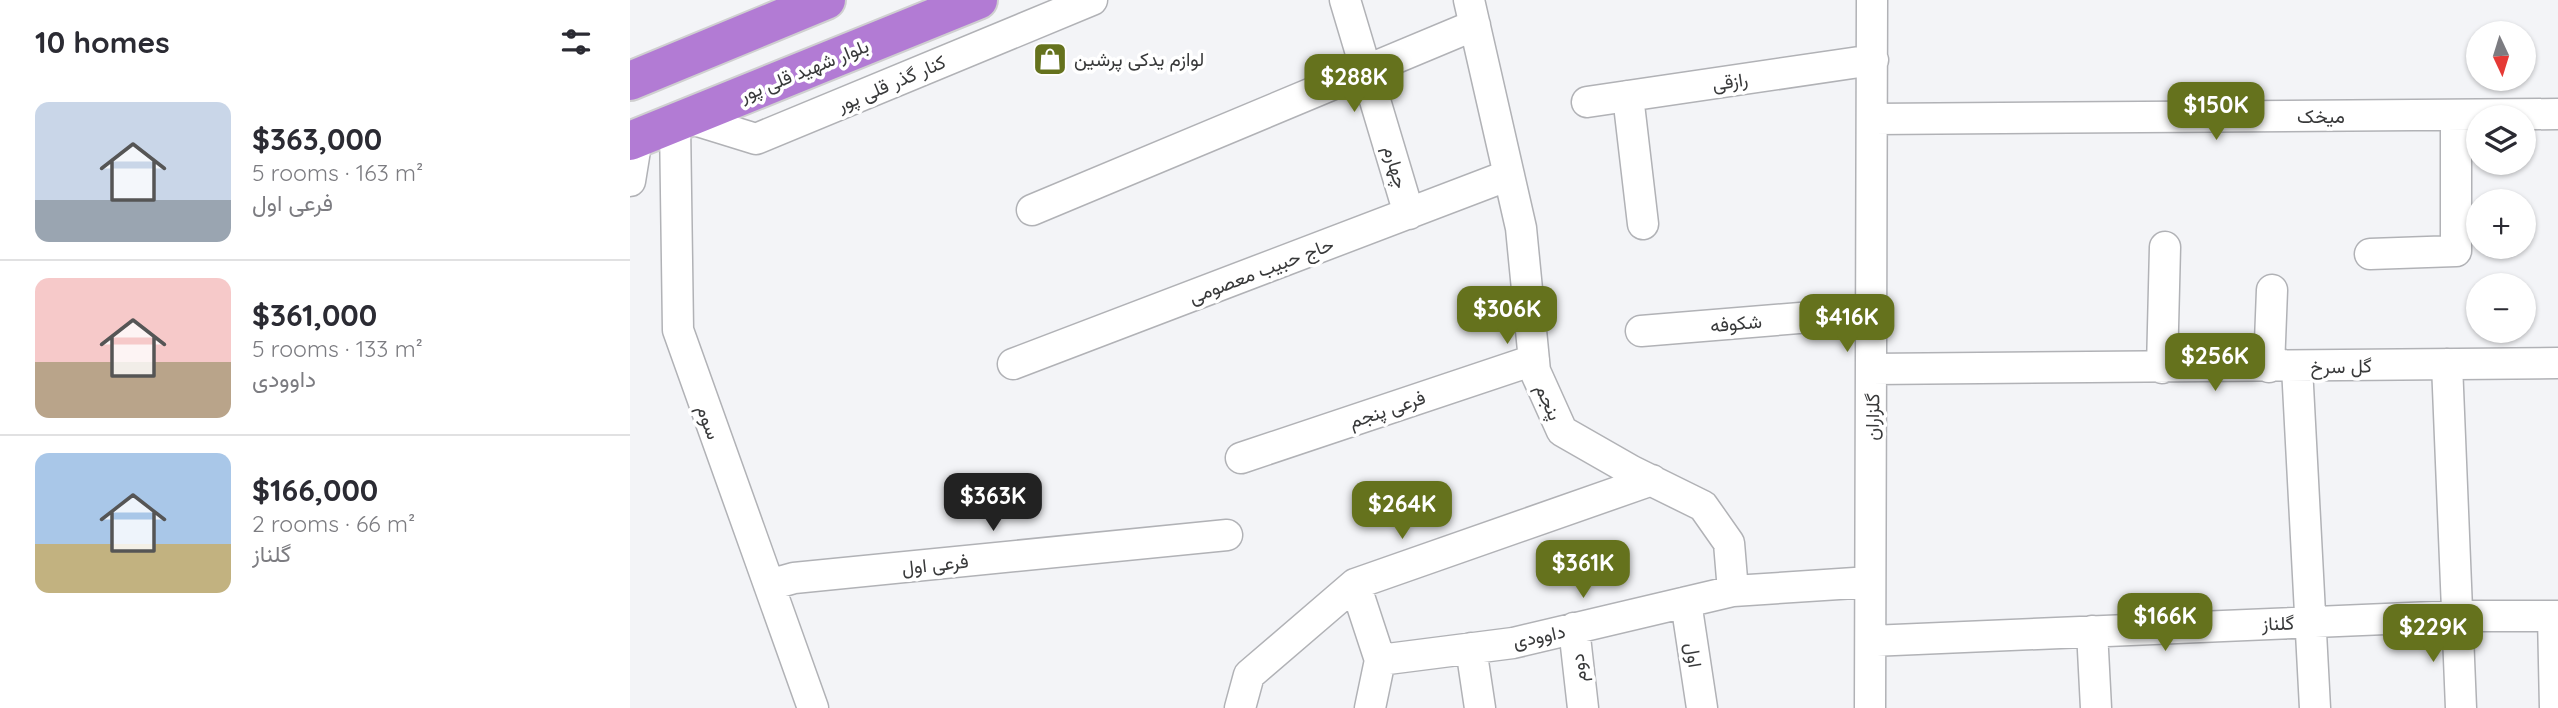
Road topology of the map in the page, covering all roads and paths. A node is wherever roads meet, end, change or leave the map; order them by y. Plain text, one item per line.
1 (826, 0) edge
2 (978, 0) edge
3 (1091, 0) edge
4 (1345, 0) edge
5 (1872, 0) edge
6 (1472, 12) edge
7 (1873, 60) junction
8 (1368, 71) junction
9 (630, 81) edge
10 (1628, 96) junction
11 (1587, 102) dead end
12 (2558, 114) edge
13 (2456, 115) junction
14 (1874, 119) junction
15 (681, 120) junction
16 (634, 139) edge
17 (1508, 175) junction
18 (630, 181) edge
19 (1031, 210) dead end
20 (1409, 214) junction
21 (1643, 224) dead end
22 (2165, 247) dead end
23 (2370, 254) dead end
24 (2272, 290) dead end
25 (1872, 312) junction
26 (1641, 331) dead end
27 (1534, 360) junction
28 (1013, 363) dead end
29 (2558, 363) edge
30 (2447, 364) junction
31 (2283, 367) junction
32 (2162, 368) junction
33 (1872, 369) junction
34 (1241, 458) dead end
35 (1652, 480) junction
36 (1227, 535) dead end
37 (1870, 582) junction
38 (769, 584) junction
39 (1355, 584) junction
40 (1733, 592) junction
41 (1686, 602) junction
42 (2555, 616) edge
43 (2456, 617) junction
44 (2312, 622) junction
45 (1574, 628) junction
46 (2092, 631) junction
47 (1871, 641) junction
48 (1471, 648) junction
49 (1380, 660) junction
50 (814, 708) edge
51 (1240, 708) edge
52 (1370, 708) edge
53 (1480, 708) edge
54 (1583, 708) edge
55 (1702, 708) edge
56 (1870, 708) edge
57 (2096, 708) edge
58 (2315, 708) edge
59 (2461, 708) edge
60 (2555, 708) edge

1 - 9 highway
2 - 15 highway, بلوار شهید قلی پور
3 - 15 street, کنار گذر قلی پور
4 - 8 street, چهارم
5 - 7 street, گلزاران
6 - 8 street
6 - 17 street, پنجم
7 - 10 street, رازقی
7 - 14 street, گلزاران
8 - 19 street
8 - 20 street, چهارم
10 - 11 street, رازقی
10 - 21 street
12 - 13 street, میخک
13 - 14 street, میخک
13 - 23 street
14 - 25 street, گلزاران
15 - 16 highway, بلوار شهید قلی پور
15 - 38 street, سوم
16 - 18 street
17 - 20 street, حاج حبیب معصومی
17 - 27 street, پنجم
20 - 28 street, حاج حبیب معصومی
22 - 32 street
24 - 31 street
25 - 26 street, شکوفه
25 - 33 street, گلزاران
27 - 34 street, فرعی پنجم
27 - 35 street, پنجم
29 - 30 street, گل سرخ
30 - 31 street, گل سرخ
30 - 43 street
31 - 32 street, گل سرخ
31 - 44 street
32 - 33 street, گل سرخ
33 - 37 street, گلزاران
35 - 39 street
35 - 40 street, پنجم
36 - 38 street, فرعی اول
37 - 40 street, داوودی
37 - 47 street, گلزاران
38 - 50 street, سوم
39 - 49 street
39 - 51 street
40 - 41 street, داوودی
41 - 45 street, داوودی
41 - 55 street, اول
42 - 43 street, گلناز
42 - 60 street
43 - 44 street, گلناز
43 - 59 street
44 - 46 street, گلناز
44 - 58 street
45 - 48 street, داوودی
45 - 54 street, دوم
46 - 47 street, گلناز
46 - 57 street
47 - 56 street, گلزاران
48 - 49 street, داوودی
48 - 53 street
49 - 52 street

